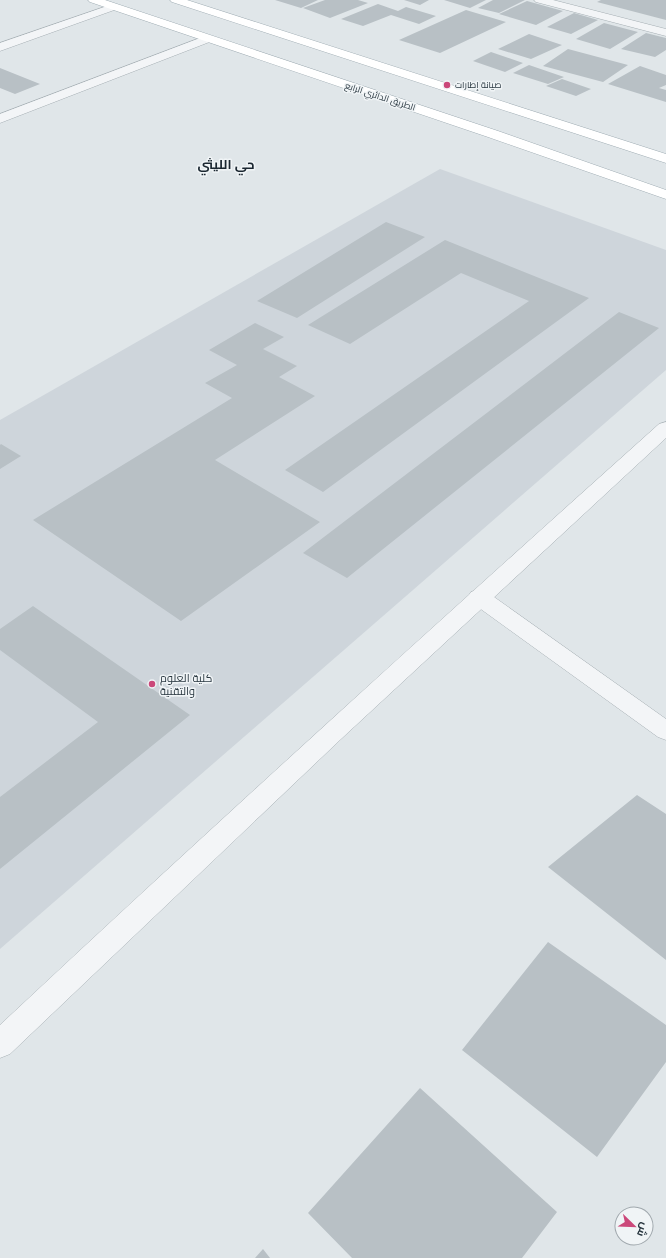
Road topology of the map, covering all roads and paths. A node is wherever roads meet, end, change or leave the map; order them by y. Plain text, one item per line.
1 (94, 0) edge
2 (176, 0) edge
3 (540, 0) edge
4 (113, 7) junction
5 (665, 32) edge
6 (208, 39) junction
7 (0, 47) edge
8 (0, 119) edge
9 (666, 159) edge
10 (666, 195) edge
11 (666, 428) edge
12 (479, 597) junction
13 (666, 731) edge
14 (0, 1044) edge

1 - 4 main road, الطريق الدائري الرابع
2 - 9 main road
3 - 5 street
4 - 6 main road, الطريق الدائري الرابع
4 - 7 street
6 - 8 street
6 - 10 main road, الطريق الدائري الرابع
11 - 12 street
12 - 13 street
12 - 14 street

